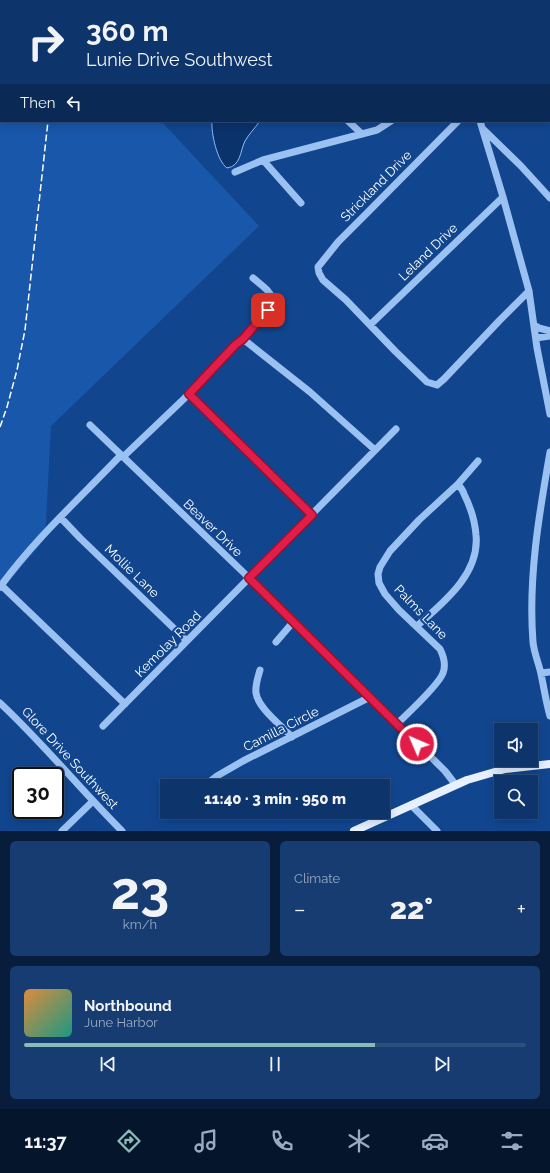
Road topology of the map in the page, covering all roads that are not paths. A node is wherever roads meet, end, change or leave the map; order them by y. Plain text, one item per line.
1 (349, 122) edge
2 (389, 122) edge
3 (457, 122) edge
4 (480, 122) edge
5 (483, 129) junction
6 (362, 134) junction
7 (264, 160) junction
8 (235, 172) dead end
9 (503, 197) junction
10 (550, 198) edge
11 (302, 203) dead end
12 (253, 278) dead end
13 (529, 291) junction
14 (370, 325) junction
15 (534, 325) junction
16 (550, 331) edge
17 (535, 336) junction
18 (550, 336) edge
19 (243, 339) junction
20 (189, 394) junction
21 (549, 400) edge
22 (550, 414) edge
23 (90, 425) dead end
24 (396, 429) dead end
25 (375, 450) junction
26 (550, 452) edge
27 (122, 456) junction
28 (478, 461) dead end
29 (458, 484) junction
30 (312, 515) junction
31 (61, 518) junction
32 (249, 578) junction
33 (1, 586) edge
34 (294, 622) junction
35 (417, 626) junction
36 (187, 641) junction
37 (276, 642) dead end
38 (260, 670) dead end
39 (550, 672) edge
40 (541, 674) junction
41 (370, 697) junction
42 (0, 703) edge
43 (125, 704) junction
44 (550, 716) edge
45 (397, 724) junction
46 (104, 726) dead end
47 (292, 737) junction
48 (549, 763) edge
49 (213, 779) edge
50 (455, 784) junction
51 (92, 802) junction
52 (411, 805) junction
53 (62, 831) edge
54 (122, 831) edge
55 (354, 831) edge
56 (437, 831) edge

1 - 6 street
2 - 6 street
3 - 14 street, Strickland Drive
4 - 5 street
5 - 9 street
5 - 10 street
6 - 7 street
7 - 8 street
7 - 11 street
9 - 13 street
9 - 14 street, Leland Drive
12 - 19 street
13 - 14 street
13 - 15 street
15 - 16 street
15 - 17 street
16 - 17 street
17 - 18 street
17 - 21 street
19 - 20 street
19 - 25 street
20 - 27 street
20 - 30 street
21 - 22 street
23 - 27 street, Beaver Drive
24 - 25 street, Kemolay Road
25 - 30 street, Kemolay Road
26 - 40 street
27 - 31 street
27 - 32 street, Beaver Drive
28 - 29 street, Palms Lane
29 - 35 street
29 - 35 street, Palms Lane
30 - 32 street, Kemolay Road
31 - 33 street
31 - 36 street, Mollie Lane
32 - 34 street, Beaver Drive
32 - 36 street, Kemolay Road
33 - 43 street
34 - 37 street
34 - 41 street, Beaver Drive
35 - 45 street, Palms Lane
36 - 43 street, Kemolay Road
38 - 47 street
39 - 40 street
40 - 44 street
41 - 45 street, Beaver Drive
41 - 47 street, Camilla Circle
42 - 51 street, Glore Drive Southwest
43 - 46 street, Kemolay Road
45 - 50 street, Beaver Drive
47 - 49 street, Camilla Circle
48 - 50 main road
50 - 52 main road
51 - 53 street
51 - 54 street, Glore Drive Southwest
52 - 55 main road
52 - 56 street

